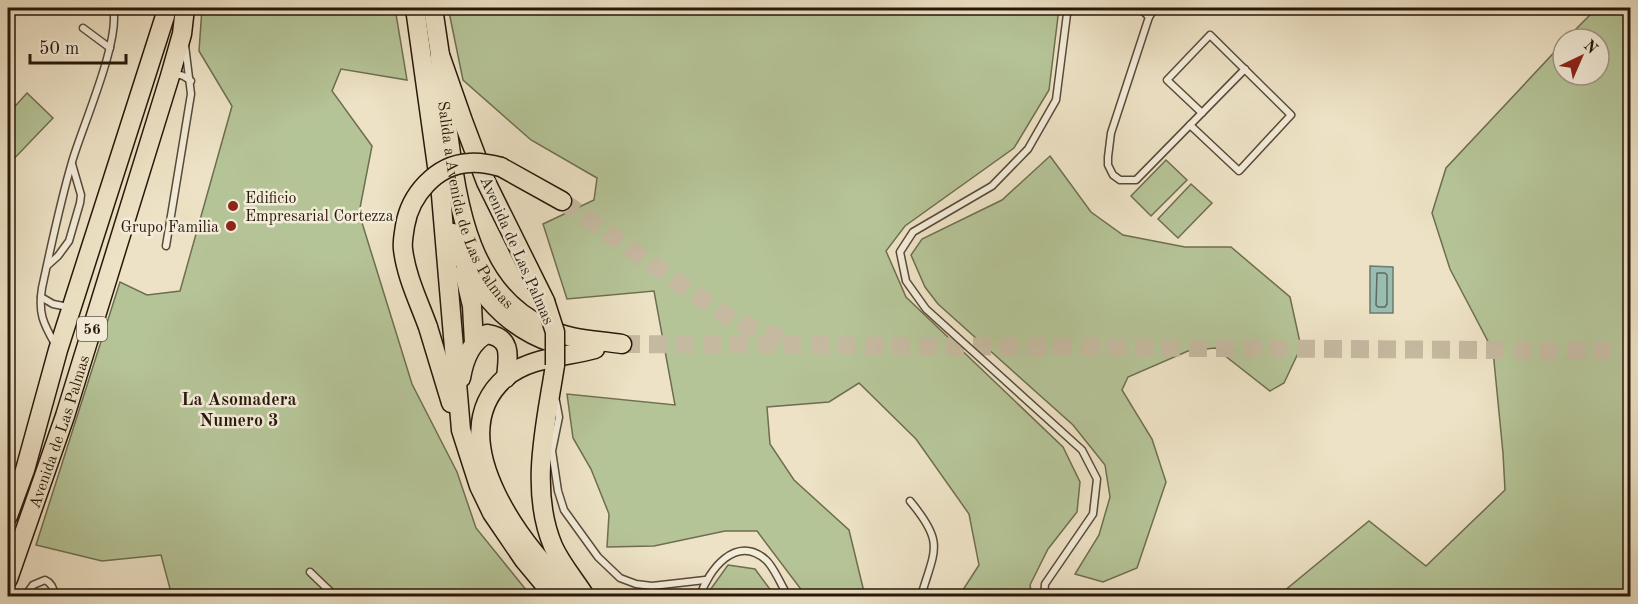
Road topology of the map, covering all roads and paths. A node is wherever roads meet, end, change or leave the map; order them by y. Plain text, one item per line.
1 (113, 8) edge
2 (166, 8) edge
3 (185, 8) edge
4 (415, 8) edge
5 (434, 8) edge
6 (1072, 8) edge
7 (1140, 8) edge
8 (1155, 8) edge
9 (1149, 17) junction
10 (83, 28) dead end
11 (182, 34) junction
12 (110, 48) junction
13 (440, 54) junction
14 (1245, 69) junction
15 (170, 76) junction
16 (191, 81) junction
17 (1202, 113) junction
18 (1190, 124) junction
19 (72, 163) junction
20 (441, 195) junction
21 (562, 201) tunnel mouth
22 (166, 246) dead end
23 (459, 253) junction
24 (47, 265) junction
25 (41, 297) junction
26 (72, 307) junction
27 (474, 343) junction
28 (595, 349) junction
29 (58, 350) junction
30 (554, 374) junction
31 (506, 378) junction
32 (458, 400) junction
33 (461, 430) junction
34 (910, 501) dead end
35 (8, 516) edge
36 (310, 572) dead end
37 (8, 579) edge
38 (705, 580) junction
39 (25, 597) edge
40 (56, 597) edge
41 (335, 597) edge
42 (554, 597) edge
43 (576, 597) edge
44 (585, 597) edge
45 (700, 597) edge
46 (789, 597) edge
47 (921, 597) edge
48 (1044, 597) edge

1 - 12 lane
2 - 26 main road, Avenida de Las Palmas / 56
3 - 11 main road, Avenida de Las Palmas / 56
4 - 20 main road
5 - 13 main road, Avenida de Las Palmas
6 - 48 lane
7 - 9 lane
8 - 9 lane
9 - 18 lane
10 - 12 lane
11 - 15 main road, Avenida de Las Palmas / 56
11 - 16 lane
12 - 19 lane
13 - 28 main road, Salida a Avenida de Las Palmas
13 - 30 main road, Avenida de Las Palmas, bridge
14 - 17 lane
14 - 17 lane
14 - 18 lane
15 - 16 lane
15 - 37 main road, Avenida de Las Palmas / 56
16 - 22 lane
17 - 18 lane
19 - 24 lane
19 - 24 lane
20 - 23 main road
20 - 32 main road
21 - 33 main road, bridge
23 - 27 main road
23 - 28 main road
24 - 25 lane
25 - 26 lane
25 - 29 lane
26 - 29 main road, Avenida de Las Palmas / 56
27 - 31 main road
27 - 32 main road
28 - 31 main road
29 - 35 main road, Avenida de Las Palmas / 56
30 - 38 lane
30 - 44 main road, Avenida de Las Palmas
31 - 43 main road
32 - 33 main road
33 - 42 main road
34 - 47 lane
36 - 41 lane
38 - 45 lane
38 - 46 lane
39 - 40 lane

